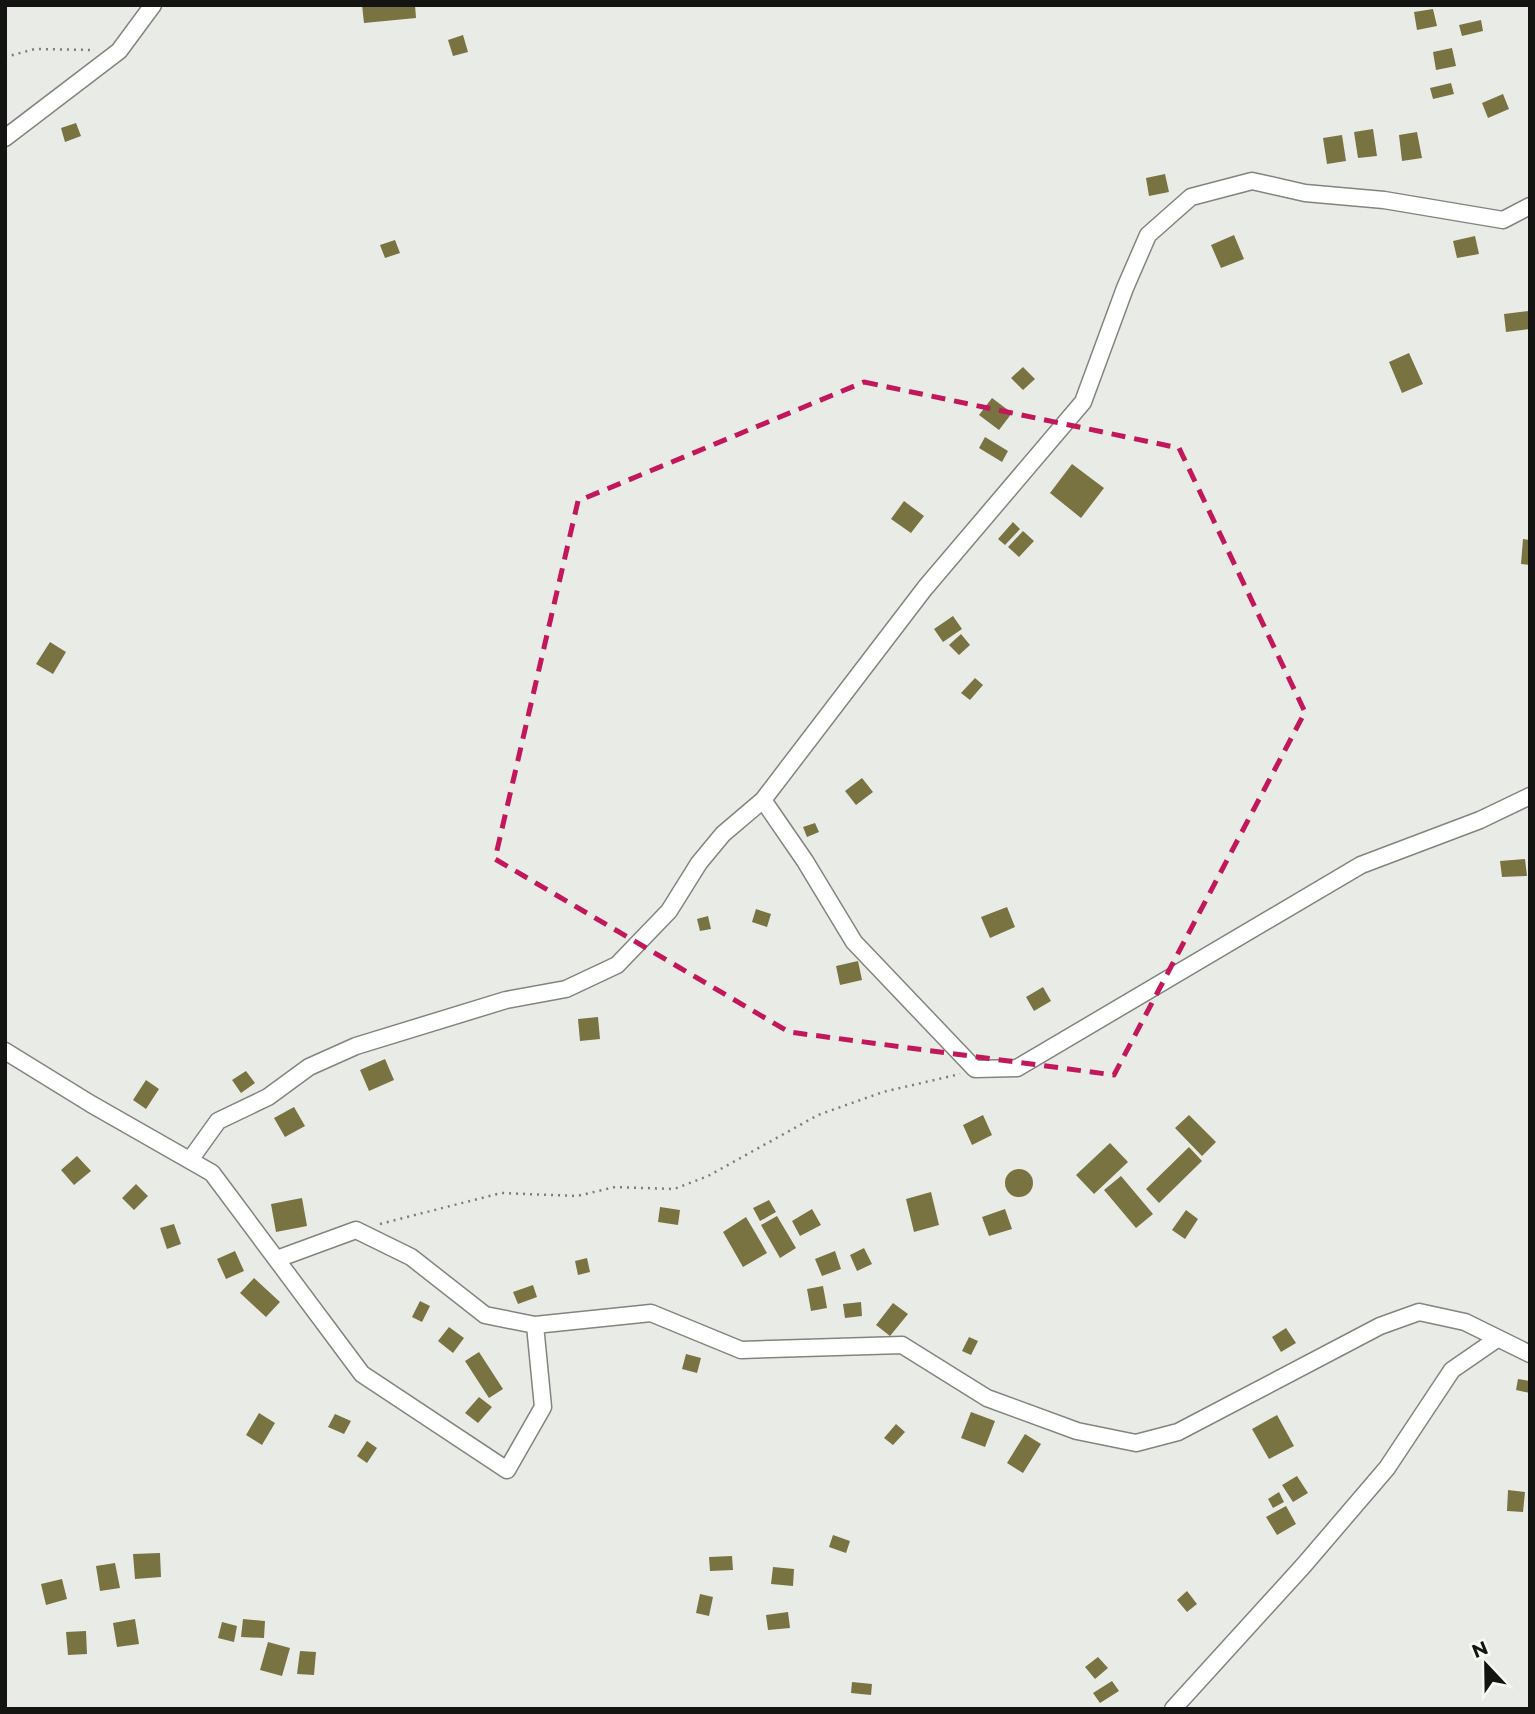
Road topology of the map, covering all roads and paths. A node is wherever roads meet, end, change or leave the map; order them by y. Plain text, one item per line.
1 (153, 5) edge
2 (119, 51) junction
3 (5, 57) edge
4 (5, 138) edge
5 (1530, 206) edge
6 (1530, 796) edge
7 (763, 800) junction
8 (5, 1051) edge
9 (190, 1160) junction
10 (276, 1259) junction
11 (535, 1325) junction
12 (1497, 1339) junction
13 (1530, 1354) edge
14 (1173, 1709) edge

1 - 2 street
2 - 3 path
2 - 4 street
5 - 7 street
6 - 7 street
7 - 9 street
8 - 9 street
9 - 10 street
10 - 11 street
10 - 11 street
11 - 12 street
12 - 13 street
12 - 14 street

